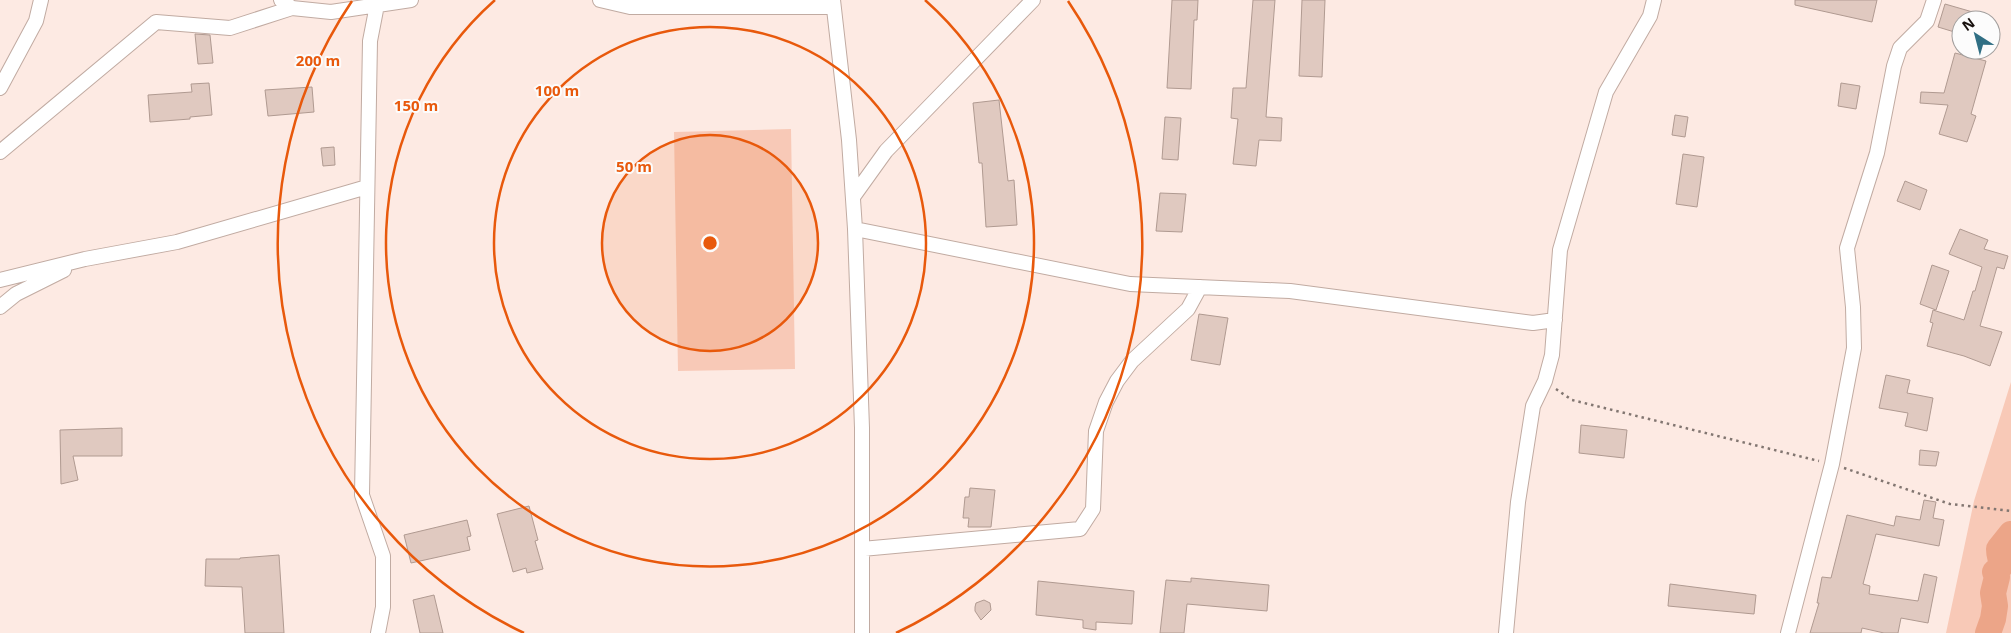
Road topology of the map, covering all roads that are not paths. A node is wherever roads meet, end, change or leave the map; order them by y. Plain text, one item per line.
1 (41, 0) edge
2 (411, 0) edge
3 (600, 0) edge
4 (1033, 0) edge
5 (1654, 0) edge
6 (1934, 0) edge
7 (286, 4) edge
8 (825, 4) edge
9 (377, 5) junction
10 (0, 88) edge
11 (0, 152) edge
12 (367, 186) junction
13 (852, 197) junction
14 (855, 229) junction
15 (85, 260) junction
16 (0, 280) edge
17 (1200, 287) junction
18 (0, 308) edge
19 (1555, 320) junction
20 (862, 549) junction
21 (378, 633) edge
22 (862, 633) edge
23 (1506, 633) edge
24 (1788, 633) edge

1 - 10 street
2 - 9 street
3 - 8 street
4 - 13 street
5 - 19 street
6 - 24 street
7 - 9 street
7 - 11 street
8 - 13 street
9 - 12 street
12 - 15 street
12 - 21 street
13 - 14 street
14 - 17 street
14 - 20 street
15 - 16 street
15 - 18 street
17 - 19 street
17 - 20 street
19 - 23 street
20 - 22 street

